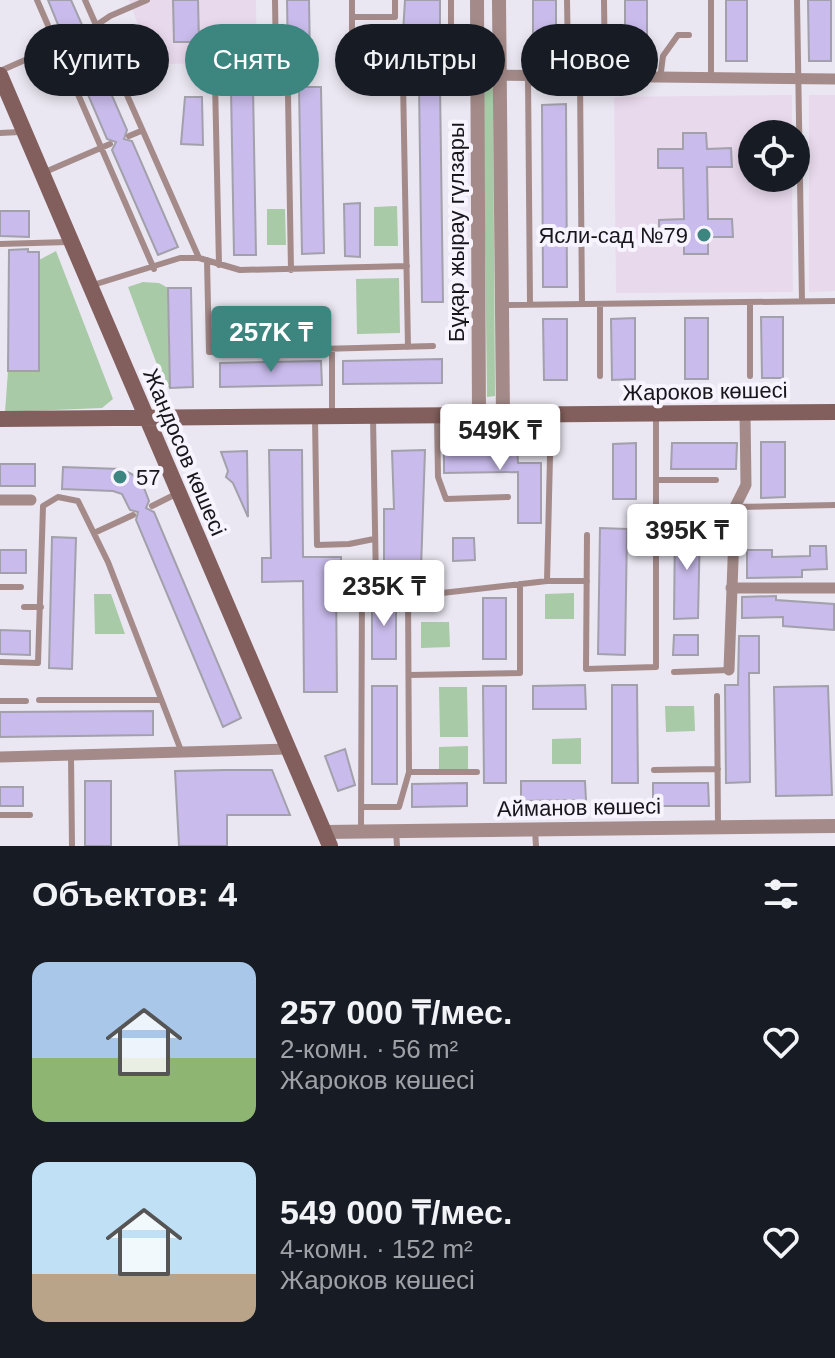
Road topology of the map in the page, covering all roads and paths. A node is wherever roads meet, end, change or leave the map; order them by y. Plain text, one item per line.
1 (37, 0) edge
2 (85, 0) edge
3 (147, 0) edge
4 (275, 0) edge
5 (352, 0) edge
6 (395, 0) edge
7 (451, 0) edge
8 (477, 0) edge
9 (499, 0) edge
10 (567, 0) edge
11 (604, 0) edge
12 (711, 0) edge
13 (797, 0) edge
14 (352, 17) junction
15 (47, 24) edge
16 (95, 24) edge
17 (101, 24) edge
18 (352, 24) edge
19 (451, 24) edge
20 (477, 24) edge
21 (499, 24) edge
22 (567, 24) edge
23 (604, 24) edge
24 (689, 35) dead end
25 (24, 62) edge
26 (0, 73) edge
27 (800, 78) junction
28 (660, 79) joint
29 (711, 79) junction
30 (835, 79) edge
31 (79, 96) edge
32 (126, 96) edge
33 (215, 96) edge
34 (403, 96) edge
35 (477, 96) edge
36 (500, 96) edge
37 (528, 96) edge
38 (580, 96) edge
39 (141, 131) junction
40 (24, 132) junction
41 (0, 133) edge
42 (129, 136) dead end
43 (110, 144) dead end
44 (101, 148) junction
45 (42, 173) junction
46 (71, 242) junction
47 (0, 244) edge
48 (203, 259) junction
49 (219, 265) junction
50 (407, 266) junction
51 (154, 269) junction
52 (291, 270) junction
53 (90, 286) junction
54 (802, 301) junction
55 (835, 301) edge
56 (750, 302) junction
57 (530, 304) junction
58 (582, 304) junction
59 (600, 304) junction
60 (502, 305) junction
61 (433, 346) dead end
62 (408, 347) junction
63 (332, 350) junction
64 (600, 376) dead end
65 (750, 376) dead end
66 (835, 412) edge
67 (745, 413) junction
68 (656, 414) junction
69 (503, 415) junction
70 (551, 415) junction
71 (437, 416) junction
72 (479, 416) junction
73 (332, 417) junction
74 (373, 417) junction
75 (315, 418) junction
76 (0, 419) edge
77 (147, 419) junction
78 (656, 480) junction
79 (716, 480) dead end
80 (178, 493) junction
81 (508, 497) dead end
82 (0, 500) edge
83 (31, 500) dead end
84 (835, 505) edge
85 (152, 506) dead end
86 (735, 507) junction
87 (133, 515) dead end
88 (94, 533) junction
89 (587, 535) dead end
90 (374, 539) junction
91 (547, 581) junction
92 (587, 581) junction
93 (376, 583) junction
94 (520, 584) junction
95 (0, 587) edge
96 (21, 587) dead end
97 (731, 588) junction
98 (835, 588) edge
99 (408, 589) junction
100 (24, 607) dead end
101 (41, 607) junction
102 (0, 662) edge
103 (729, 670) joint
104 (674, 672) dead end
105 (409, 675) junction
106 (717, 696) dead end
107 (39, 700) dead end
108 (161, 700) junction
109 (0, 701) edge
110 (26, 701) dead end
111 (288, 749) junction
112 (182, 753) junction
113 (71, 756) junction
114 (0, 757) edge
115 (718, 769) junction
116 (654, 770) dead end
117 (409, 772) junction
118 (477, 772) dead end
119 (361, 807) junction
120 (0, 815) edge
121 (30, 815) dead end
122 (835, 826) edge
123 (718, 827) junction
124 (535, 829) junction
125 (361, 831) junction
126 (396, 838) edge
127 (327, 839) edge
128 (72, 846) edge
129 (536, 846) edge

1 - 15 lane
2 - 16 lane
3 - 17 lane
4 - 52 lane
5 - 14 lane
6 - 14 lane
7 - 19 lane
8 - 20 street, Бұқар жырау гүлзары
9 - 21 street, Бұқар жырау гүлзары
10 - 22 lane
11 - 23 lane
12 - 29 lane
13 - 27 lane
14 - 18 lane
24 - 28 lane
25 - 26 lane
26 - 40 main road, Жандосов көшесі
27 - 29 street
27 - 30 street
27 - 54 lane
28 - 29 street
31 - 44 lane
32 - 39 lane
33 - 49 lane
34 - 50 lane
35 - 72 street, Бұқар жырау гүлзары
36 - 60 street, Бұқар жырау гүлзары
37 - 57 lane
38 - 58 lane
39 - 42 lane
39 - 48 lane
40 - 41 lane
40 - 45 main road, Жандосов көшесі
43 - 44 lane
44 - 45 lane
44 - 51 lane
45 - 46 main road, Жандосов көшесі
46 - 47 lane
46 - 53 main road, Жандосов көшесі
48 - 49 lane
48 - 51 lane
48 - 63 lane
49 - 52 lane
50 - 52 lane
50 - 62 lane
51 - 53 lane
53 - 77 main road, Жандосов көшесі
54 - 55 lane
54 - 56 lane
56 - 59 lane
56 - 65 lane
57 - 58 lane
57 - 60 lane
58 - 59 lane
59 - 64 lane
60 - 69 street, Бұқар жырау гүлзары
61 - 62 lane
62 - 63 lane
63 - 73 lane
66 - 67 main road, Жароков көшесі
67 - 68 main road, Жароков көшесі
67 - 86 street
68 - 70 main road, Жароков көшесі
68 - 78 lane
69 - 70 main road, Жароков көшесі
69 - 72 main road, Жароков көшесі
70 - 91 lane
71 - 72 main road, Жароков көшесі
71 - 74 main road, Жароков көшесі
71 - 81 lane
73 - 74 main road, Жароков көшесі
73 - 75 main road, Жароков көшесі
74 - 90 lane
75 - 77 main road, Жароков көшесі
75 - 90 lane
76 - 77 main road, Жароков көшесі
77 - 80 main road, Жандосов көшесі
78 - 79 lane
78 - 92 lane
80 - 85 lane
80 - 111 main road, Жандосов көшесі
82 - 83 street
84 - 86 lane
86 - 97 street
87 - 88 lane
88 - 101 lane
88 - 108 lane
89 - 92 lane
90 - 93 lane
91 - 92 lane
91 - 94 lane
93 - 99 lane
93 - 119 lane
94 - 99 lane
94 - 105 lane
95 - 96 lane
97 - 98 street
97 - 103 street
99 - 105 lane
100 - 101 lane
101 - 102 lane
103 - 104 lane
105 - 117 lane
106 - 115 lane
107 - 108 lane
108 - 112 lane
109 - 110 lane
111 - 112 street
111 - 127 main road, Жандосов көшесі
112 - 113 street
113 - 114 street
113 - 128 lane
115 - 116 lane
115 - 123 lane
117 - 118 lane
117 - 119 lane
119 - 125 lane
120 - 121 lane
122 - 123 street, Айманов көшесі
123 - 124 street, Айманов көшесі
124 - 126 street, Айманов көшесі
124 - 129 lane
125 - 126 street, Айманов көшесі
125 - 127 street, Айманов көшесі

